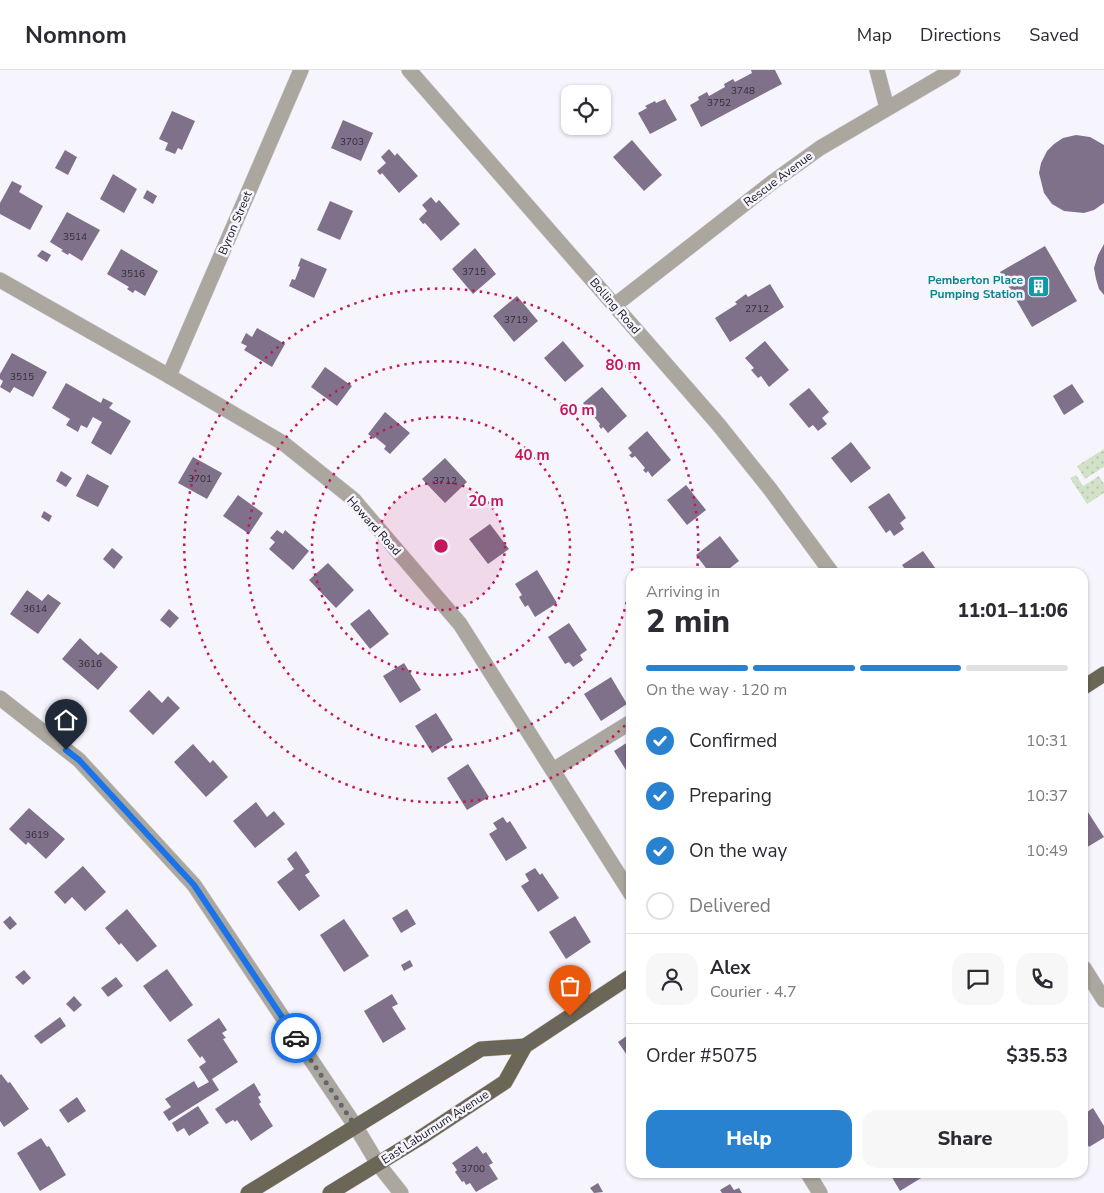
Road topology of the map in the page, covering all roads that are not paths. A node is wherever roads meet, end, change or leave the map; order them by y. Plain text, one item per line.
1 (301, 70) edge
2 (409, 70) edge
3 (876, 70) edge
4 (953, 70) edge
5 (887, 108) junction
6 (0, 280) edge
7 (615, 305) junction
8 (170, 376) junction
9 (828, 568) edge
10 (1104, 674) edge
11 (1088, 684) edge
12 (0, 698) edge
13 (626, 725) edge
14 (553, 770) junction
15 (626, 886) edge
16 (1088, 974) edge
17 (626, 979) edge
18 (1104, 1000) edge
19 (525, 1046) junction
20 (356, 1127) junction
21 (378, 1164) junction
22 (811, 1178) edge
23 (248, 1193) edge
24 (330, 1193) edge
25 (400, 1193) edge
26 (820, 1193) edge

1 - 8 street, Byron Street
2 - 7 street, Bolling Road
3 - 5 street
4 - 5 street, Rescue Avenue
5 - 7 street, Rescue Avenue
6 - 8 street, Howard Road
7 - 9 street, Bolling Road
8 - 14 street, Howard Road
10 - 11 main road
12 - 20 street
13 - 14 street
14 - 15 street, Howard Road
16 - 18 street
17 - 19 main road, East Laburnum Avenue
19 - 20 main road, East Laburnum Avenue
19 - 21 main road, East Laburnum Avenue
20 - 21 street
20 - 23 main road, East Laburnum Avenue
21 - 24 main road, East Laburnum Avenue
21 - 25 street
22 - 26 street

